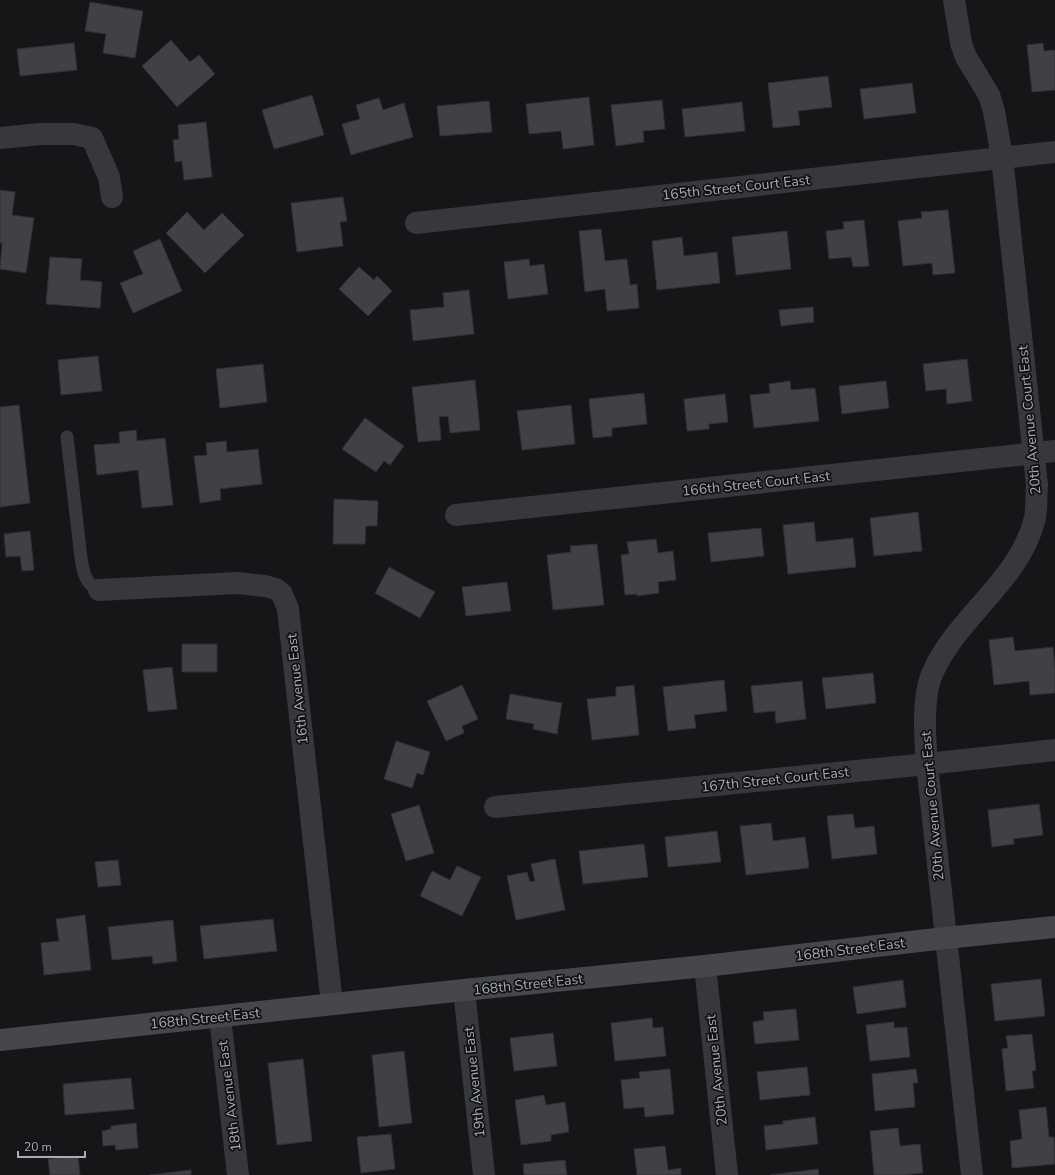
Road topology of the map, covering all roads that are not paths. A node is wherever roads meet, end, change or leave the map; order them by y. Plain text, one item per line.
1 (954, 0) edge
2 (0, 138) edge
3 (1055, 152) edge
4 (1002, 157) junction
5 (112, 196) dead end
6 (416, 223) dead end
7 (67, 437) dead end
8 (1055, 451) edge
9 (1033, 453) junction
10 (456, 515) dead end
11 (99, 590) joint
12 (1055, 750) edge
13 (927, 764) junction
14 (495, 807) dead end
15 (1055, 927) edge
16 (945, 938) junction
17 (705, 966) junction
18 (464, 990) junction
19 (332, 1004) junction
20 (220, 1017) junction
21 (0, 1040) edge
22 (238, 1175) edge
23 (484, 1175) edge
24 (727, 1175) edge
25 (972, 1175) edge

1 - 4 street, 20th Avenue Court East
2 - 5 street
3 - 4 street, 165th Street Court East
4 - 6 street, 165th Street Court East
4 - 9 street, 20th Avenue Court East
7 - 11 lane
8 - 9 street, 166th Street Court East
9 - 10 street, 166th Street Court East
9 - 13 street, 20th Avenue Court East
11 - 19 street, 16th Avenue East
12 - 13 street, 167th Street Court East
13 - 14 street, 167th Street Court East
13 - 16 street, 20th Avenue Court East
15 - 16 street, 168th Street East
16 - 17 street, 168th Street East
16 - 25 street, 20th Avenue Court East
17 - 18 street, 168th Street East
17 - 24 street, 20th Avenue East
18 - 19 street, 168th Street East
18 - 23 street, 19th Avenue East
19 - 20 street, 168th Street East
20 - 21 street, 168th Street East
20 - 22 street, 18th Avenue East

